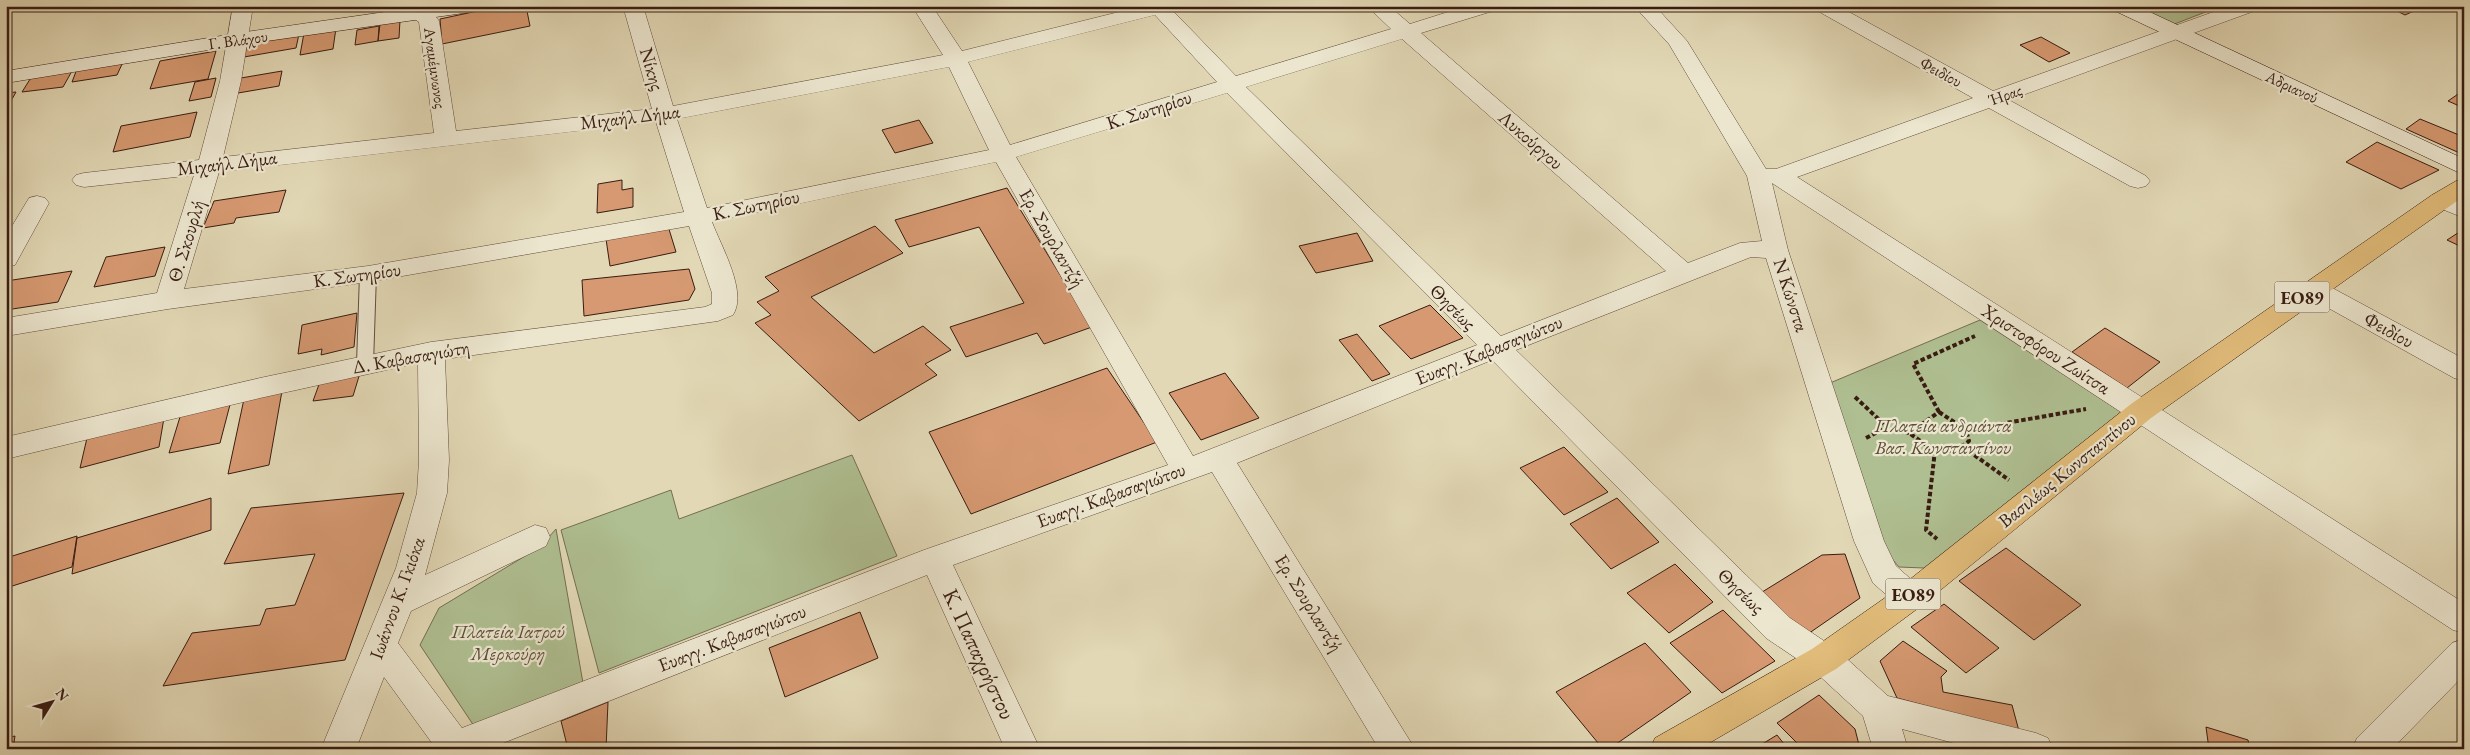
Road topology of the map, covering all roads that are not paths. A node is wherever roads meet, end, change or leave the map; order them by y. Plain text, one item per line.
1 (243, 6) edge
2 (471, 6) edge
3 (633, 6) edge
4 (922, 6) edge
5 (1378, 6) edge
6 (1489, 6) edge
7 (1644, 6) edge
8 (1823, 6) edge
9 (2120, 6) edge
10 (2250, 6) edge
11 (1161, 7) edge
12 (419, 10) edge
13 (1406, 31) junction
14 (2176, 33) junction
15 (239, 39) junction
16 (956, 59) junction
17 (6, 77) edge
18 (1231, 84) junction
19 (1992, 100) junction
20 (666, 114) junction
21 (446, 137) junction
22 (1003, 154) junction
23 (209, 165) junction
24 (2464, 168) edge
25 (1769, 176) junction
26 (84, 180) dead end
27 (2138, 181) dead end
28 (2464, 186) edge
29 (2440, 200) junction
30 (37, 203) dead end
31 (2464, 211) edge
32 (698, 217) junction
33 (1776, 250) junction
34 (6, 259) edge
35 (1684, 273) junction
36 (368, 274) junction
37 (2314, 289) junction
38 (168, 300) junction
39 (6, 327) edge
40 (1495, 348) junction
41 (431, 351) junction
42 (365, 364) junction
43 (2464, 371) edge
44 (2133, 418) junction
45 (8, 453) edge
46 (1219, 458) junction
47 (1185, 468) junction
48 (535, 538) dead end
49 (935, 560) junction
50 (1910, 597) junction
51 (398, 602) junction
52 (2464, 620) edge
53 (380, 645) junction
54 (2464, 653) edge
55 (1824, 659) junction
56 (1878, 708) junction
57 (451, 747) edge
58 (338, 749) edge
59 (1023, 749) edge
60 (1398, 749) edge
61 (1666, 749) edge
62 (1891, 749) edge
63 (2036, 749) edge
64 (2369, 749) edge

1 - 15 street, Θ. Σκουρλή
2 - 12 street, Γ. Βλάχου
3 - 20 street, Νίκης
4 - 16 street, Ερ. Σουρλαντζή
5 - 13 street, Λυκούργου
6 - 13 street, Κ. Σωτηρίου
7 - 25 street, Ν Κώνστα
8 - 19 street, Φειδίου
9 - 14 street, Αδριανού
10 - 14 street, Ήρας
11 - 16 street, Μιχαήλ Δήμα
11 - 18 street, Θησέως
12 - 15 street, Γ. Βλάχου
12 - 21 street, Αγαμέμνωνος
13 - 18 street, Κ. Σωτηρίου
13 - 35 street, Λυκούργου
14 - 19 street, Ήρας
14 - 24 street, Αδριανού
15 - 17 street, Γ. Βλάχου
15 - 23 street, Θ. Σκουρλή
16 - 20 street, Μιχαήλ Δήμα
16 - 22 street, Ερ. Σουρλαντζή
18 - 22 street, Κ. Σωτηρίου
18 - 40 street, Θησέως
19 - 25 street, Ήρας
19 - 27 street, Φειδίου
20 - 21 street, Μιχαήλ Δήμα
20 - 32 street, Νίκης
21 - 23 street, Μιχαήλ Δήμα
22 - 32 street, Κ. Σωτηρίου
22 - 47 street, Ερ. Σουρλαντζή
23 - 26 street, Μιχαήλ Δήμα
23 - 38 street, Θ. Σκουρλή
25 - 33 street, Ν Κώνστα
25 - 44 street, Χριστοφόρου Ζωίτσα
28 - 29 main road, Βασιλέως Κωνσταντίνου / ΕΟ89
29 - 31 street
29 - 37 main road, Βασιλέως Κωνσταντίνου / ΕΟ89
30 - 34 street
32 - 36 street, Κ. Σωτηρίου
32 - 41 street, Δ. Καβασαγιώτη
33 - 35 street, Ευαγγ. Καβασαγιώτου
33 - 50 street, Ν Κώνστα
35 - 40 street, Ευαγγ. Καβασαγιώτου
36 - 38 street, Κ. Σωτηρίου
36 - 42 lane
37 - 43 street, Φειδίου
37 - 44 main road, Βασιλέως Κωνσταντίνου / ΕΟ89
38 - 39 street, Κ. Σωτηρίου
40 - 46 street, Ευαγγ. Καβασαγιώτου
40 - 55 street, Θησέως
41 - 42 street, Δ. Καβασαγιώτη
41 - 51 street, Ιωάννου Κ. Γκιόκα
42 - 45 street, Δ. Καβασαγιώτη
44 - 50 main road, Βασιλέως Κωνσταντίνου / ΕΟ89
44 - 52 street, Χριστοφόρου Ζωίτσα
46 - 47 street, Ευαγγ. Καβασαγιώτου
46 - 60 street, Ερ. Σουρλαντζή
47 - 49 street, Ευαγγ. Καβασαγιώτου
48 - 51 street
49 - 57 street, Ευαγγ. Καβασαγιώτου
49 - 59 street, Κ. Παπαχρήστου
50 - 55 main road, Βασιλέως Κωνσταντίνου / ΕΟ89
51 - 53 street, Ιωάννου Κ. Γκιόκα
53 - 57 street
53 - 58 street, Ιωάννου Κ. Γκιόκα
54 - 64 street
55 - 56 street, Θησέως
55 - 61 main road, Βασιλέως Κωνσταντίνου / ΕΟ89
56 - 62 street
56 - 63 street

